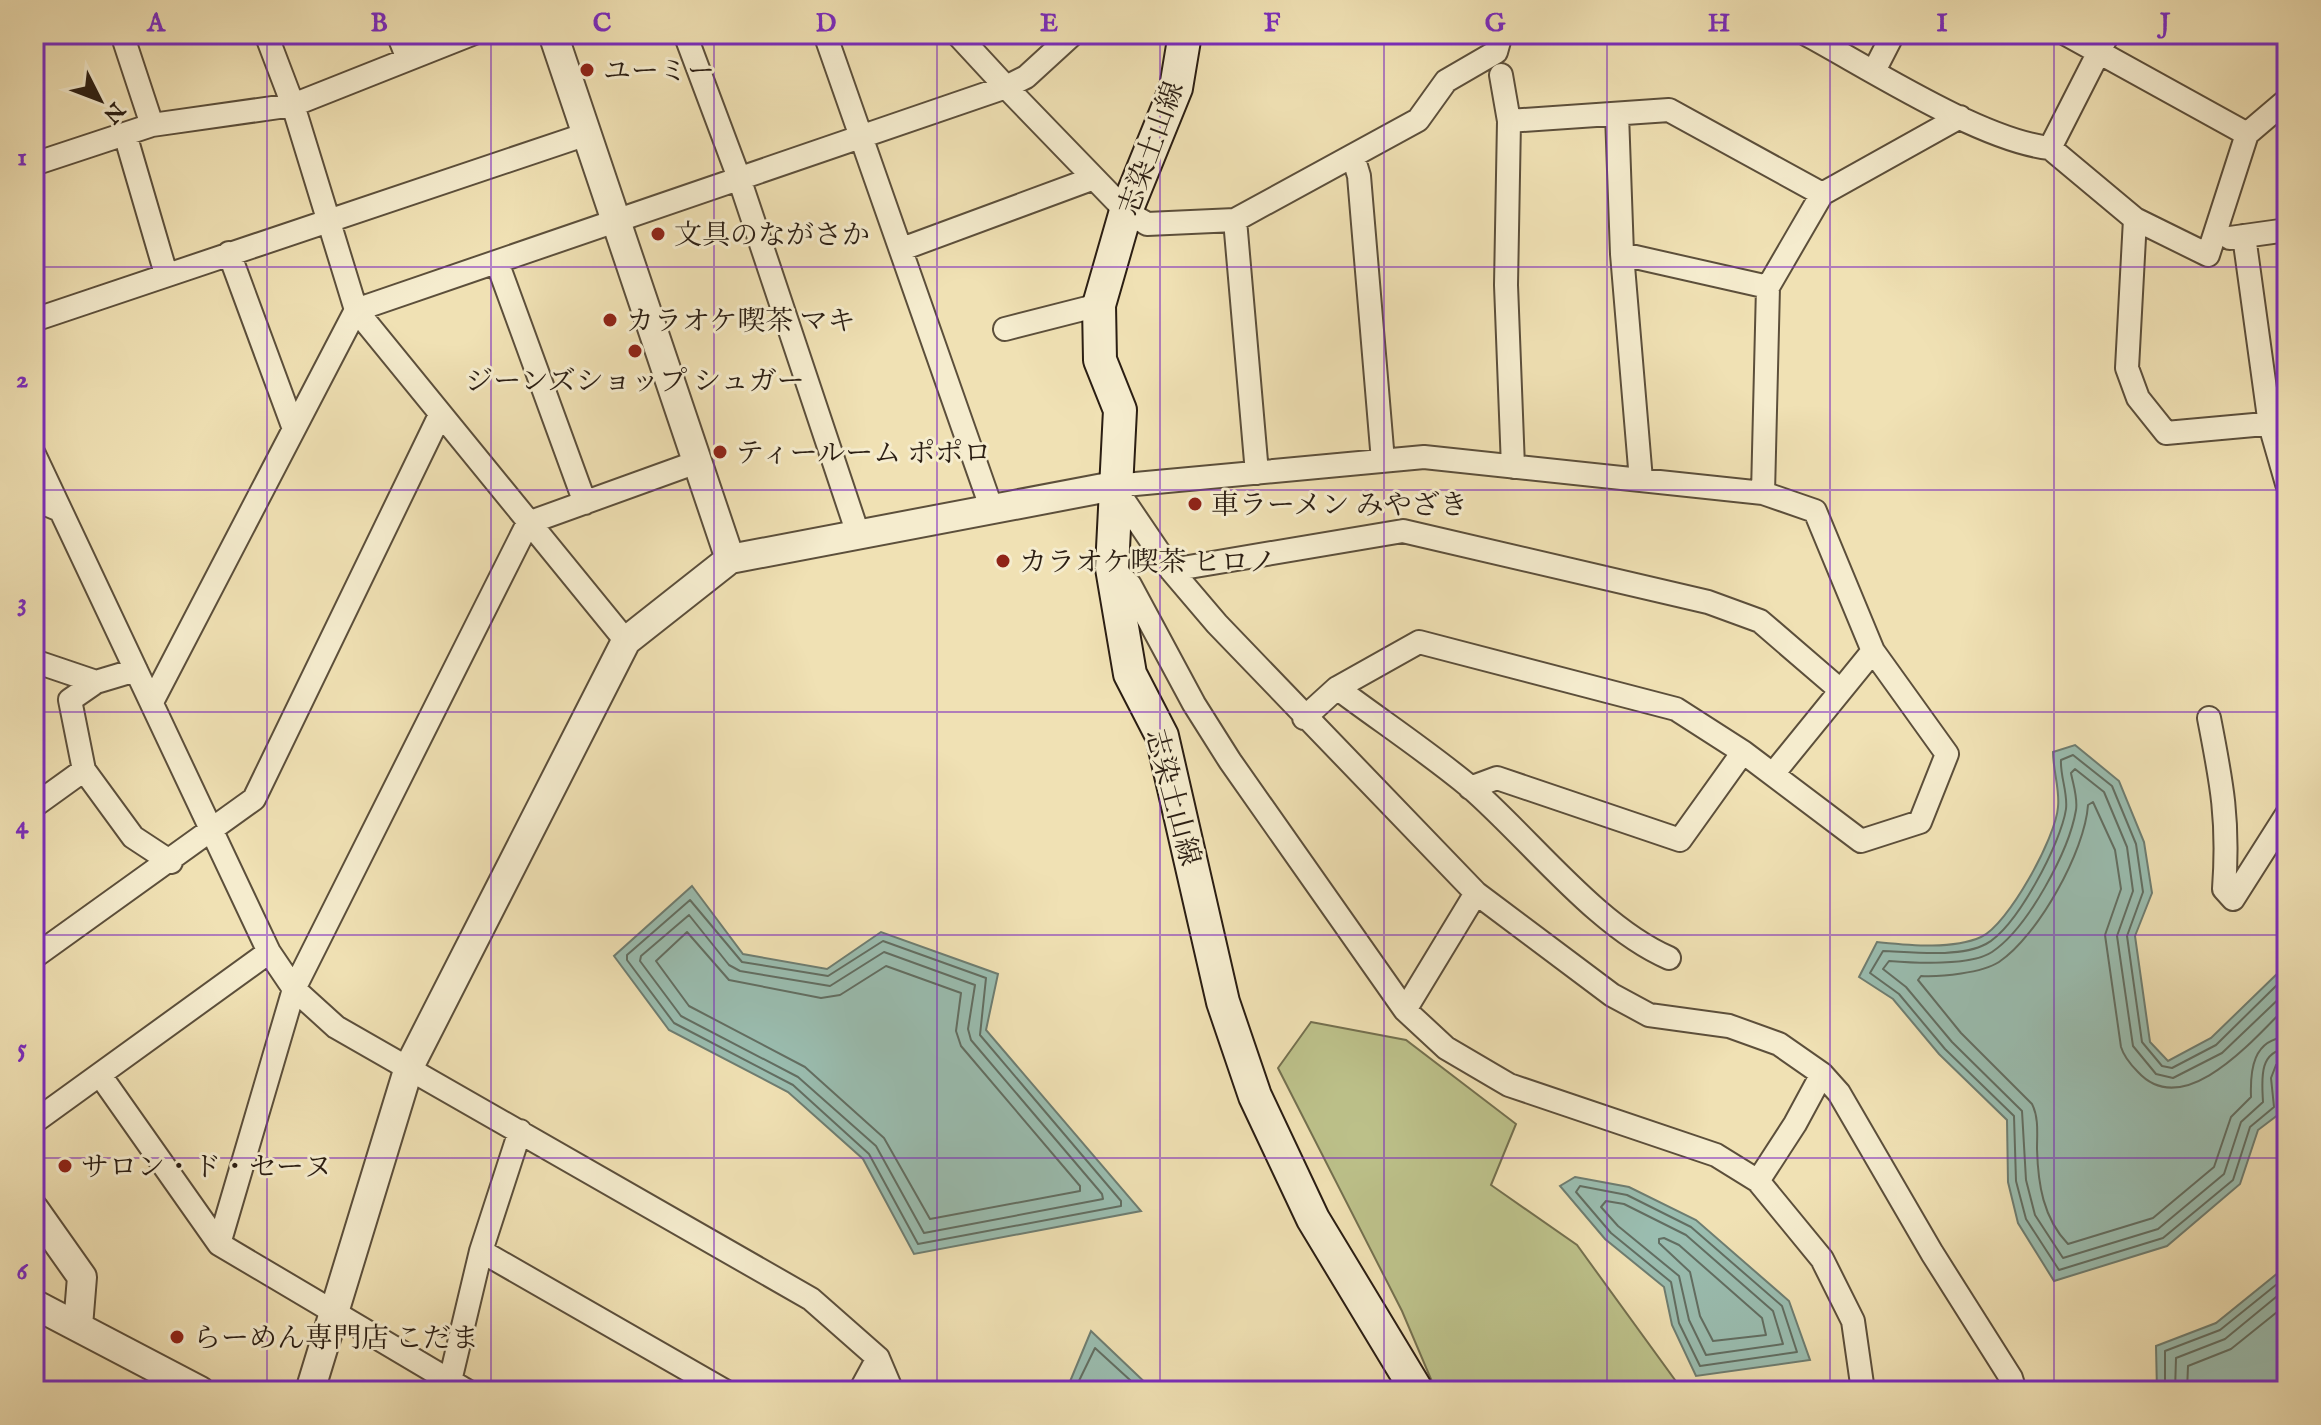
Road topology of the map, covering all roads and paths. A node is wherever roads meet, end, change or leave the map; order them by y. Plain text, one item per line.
1 (122, 34) edge
2 (266, 34) edge
3 (398, 34) edge
4 (472, 34) edge
5 (553, 34) edge
6 (685, 34) edge
7 (825, 34) edge
8 (957, 34) edge
9 (1073, 34) edge
10 (1185, 34) edge
11 (1501, 34) edge
12 (1806, 34) edge
13 (1893, 34) edge
14 (2066, 34) edge
15 (2104, 43) edge
16 (408, 59) junction
17 (1874, 71) junction
18 (1501, 75) dead end
19 (1006, 87) junction
20 (2287, 100) edge
21 (293, 105) junction
22 (1617, 114) junction
23 (1960, 117) junction
24 (1509, 121) junction
25 (152, 125) junction
26 (125, 134) junction
27 (587, 134) junction
28 (2247, 134) junction
29 (863, 136) junction
30 (2050, 148) junction
31 (36, 156) edge
32 (1353, 156) junction
33 (739, 178) junction
34 (1094, 178) junction
35 (1822, 194) junction
36 (1126, 211) junction
37 (328, 219) junction
38 (2135, 219) junction
39 (1235, 220) junction
40 (616, 221) junction
41 (2287, 230) edge
42 (2244, 236) junction
43 (2213, 241) junction
44 (902, 249) junction
45 (229, 253) junction
46 (1622, 254) junction
47 (497, 262) junction
48 (166, 274) junction
49 (1768, 287) junction
50 (1099, 305) junction
51 (356, 310) junction
52 (34, 320) edge
53 (1005, 329) dead end
54 (440, 415) junction
55 (2279, 424) edge
56 (294, 429) junction
57 (34, 454) edge
58 (1383, 461) junction
59 (697, 462) junction
60 (1513, 467) junction
61 (1257, 473) junction
62 (1641, 480) junction
63 (2287, 484) edge
64 (1114, 486) junction
65 (1763, 493) junction
66 (34, 499) edge
67 (585, 503) junction
68 (991, 507) junction
69 (60, 510) junction
70 (528, 523) junction
71 (858, 534) junction
72 (730, 559) junction
73 (1112, 568) junction
74 (1171, 570) junction
75 (626, 641) junction
76 (1873, 651) junction
77 (34, 661) edge
78 (136, 670) junction
79 (96, 682) junction
80 (1337, 688) junction
81 (1839, 689) junction
82 (152, 702) junction
83 (1304, 718) junction
84 (2209, 718) dead end
85 (1743, 752) junction
86 (84, 770) junction
87 (1773, 774) junction
88 (1470, 788) junction
89 (34, 806) edge
90 (2287, 814) edge
91 (211, 829) junction
92 (171, 862) junction
93 (1476, 893) junction
94 (269, 952) junction
95 (34, 957) edge
96 (1669, 958) dead end
97 (294, 989) junction
98 (1405, 1010) junction
99 (409, 1067) junction
100 (1822, 1074) junction
101 (100, 1075) junction
102 (34, 1122) edge
103 (520, 1131) junction
104 (1758, 1181) junction
105 (34, 1209) edge
106 (219, 1244) junction
107 (481, 1251) junction
108 (34, 1304) edge
109 (333, 1314) junction
110 (78, 1326) junction
111 (878, 1358) junction
112 (458, 1386) edge
113 (200, 1391) edge
114 (310, 1391) edge
115 (725, 1391) edge
116 (860, 1391) edge
117 (892, 1391) edge
118 (1417, 1391) edge
119 (1863, 1391) edge
120 (2015, 1391) edge

1 - 25 street
2 - 21 street
3 - 16 street
4 - 16 street
5 - 27 street
6 - 33 street
7 - 29 street
8 - 19 street
9 - 19 street
10 - 36 main road, 志染土山線
11 - 32 street
12 - 17 street
13 - 17 street
14 - 15 street
15 - 28 street
15 - 30 street
16 - 21 street
17 - 23 street
18 - 24 street
19 - 29 street
19 - 34 street
20 - 28 street
21 - 25 street
21 - 37 street
22 - 24 street
22 - 35 street
22 - 46 street
23 - 30 street
23 - 35 street
24 - 60 street
25 - 26 street
26 - 31 street
26 - 48 street
27 - 37 street
27 - 40 street
28 - 43 street
29 - 33 street
29 - 44 street
30 - 38 street
32 - 39 street
32 - 58 street
33 - 40 street
33 - 71 street
34 - 36 street
34 - 44 street
35 - 49 street
36 - 39 street
36 - 50 main road, 志染土山線
37 - 45 street
37 - 51 street
38 - 43 street
38 - 55 street
39 - 61 street
40 - 47 street
40 - 59 street
41 - 42 street
42 - 43 street
42 - 55 street
44 - 68 street
45 - 48 street
45 - 56 street
46 - 49 street
46 - 62 street
47 - 51 street
47 - 67 street
48 - 52 street
49 - 65 street
50 - 53 street
50 - 64 main road, 志染土山線
51 - 54 street
51 - 56 street
54 - 70 street
54 - 91 street
55 - 63 street
56 - 82 street
57 - 69 street
58 - 60 street
58 - 61 street
59 - 67 street
59 - 72 street
60 - 62 street
61 - 64 street
62 - 65 street
64 - 68 street
64 - 73 main road, 志染土山線
64 - 74 street
65 - 76 street
66 - 69 street
67 - 70 street
68 - 71 street
69 - 78 street
70 - 75 street
70 - 97 street
71 - 72 street
72 - 75 street
73 - 98 street
73 - 118 main road, 志染土山線
74 - 81 street
74 - 83 street
75 - 99 street
76 - 81 street
76 - 87 street
77 - 79 street
78 - 79 street
78 - 82 street
79 - 86 street
80 - 83 street
80 - 85 street
80 - 88 street
81 - 87 street
82 - 91 street
83 - 93 street
84 - 90 street
85 - 87 street
85 - 88 street
86 - 89 street
86 - 92 street
88 - 96 street
91 - 92 street
91 - 94 street
92 - 95 street
93 - 98 street
93 - 100 street
94 - 97 street
94 - 101 street
97 - 99 street
97 - 106 street
98 - 104 street
99 - 103 street
99 - 109 street
100 - 104 street
100 - 120 street
101 - 102 street
101 - 106 street
103 - 107 street
103 - 111 street
104 - 119 street
105 - 110 street
106 - 109 street
107 - 112 street
107 - 115 street
108 - 110 street
109 - 112 street
109 - 114 street
110 - 113 street
111 - 116 street
111 - 117 street

